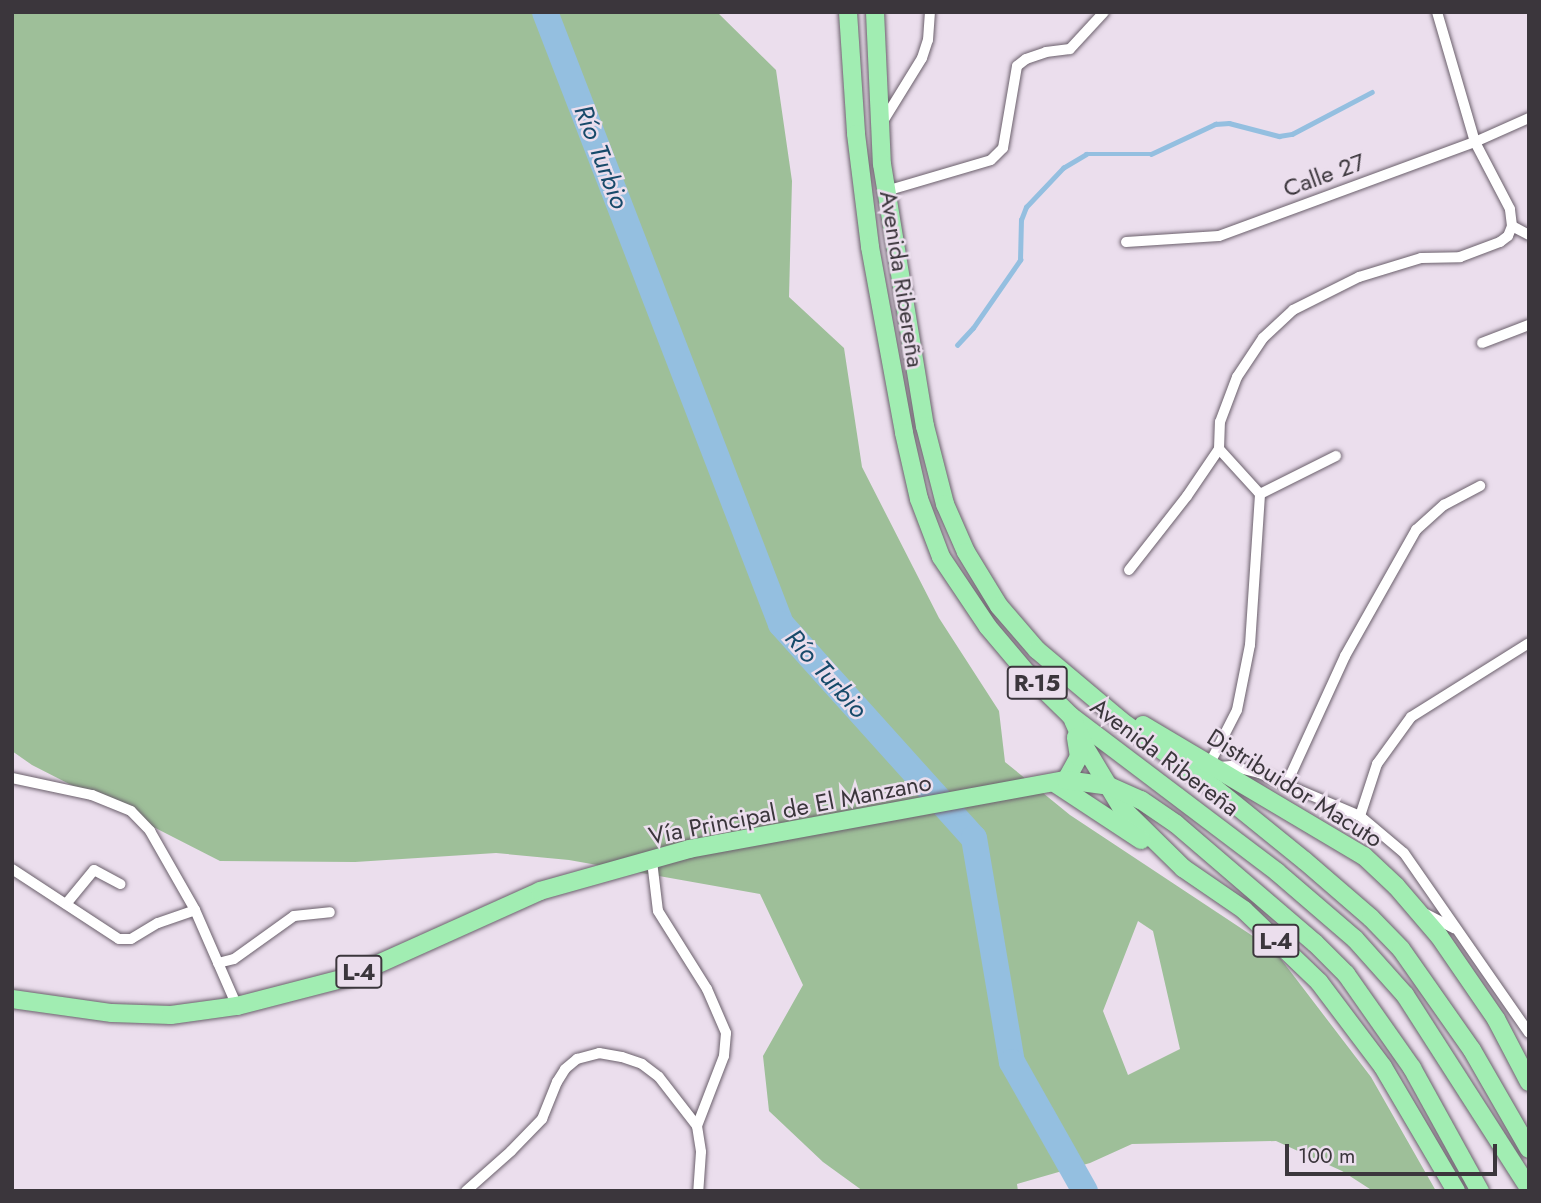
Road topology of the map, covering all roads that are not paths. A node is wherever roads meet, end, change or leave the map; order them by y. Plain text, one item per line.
1 (848, 12) edge
2 (875, 12) edge
3 (930, 12) edge
4 (1104, 12) edge
5 (1437, 12) edge
6 (1529, 118) edge
7 (880, 125) junction
8 (1475, 142) junction
9 (886, 191) junction
10 (1512, 226) junction
11 (1529, 235) edge
12 (1126, 242) dead end
13 (1529, 325) edge
14 (1482, 343) dead end
15 (1219, 449) junction
16 (1335, 456) dead end
17 (1480, 486) dead end
18 (1260, 494) junction
19 (1129, 570) dead end
20 (1529, 643) edge
21 (1103, 705) junction
22 (1071, 716) junction
23 (1214, 765) junction
24 (12, 778) edge
25 (1059, 783) junction
26 (1286, 785) junction
27 (1109, 786) junction
28 (1360, 816) junction
29 (652, 861) junction
30 (1183, 868) junction
31 (12, 869) edge
32 (120, 884) dead end
33 (65, 904) junction
34 (195, 910) junction
35 (1418, 911) junction
36 (330, 912) dead end
37 (1457, 929) junction
38 (218, 962) junction
39 (12, 999) edge
40 (237, 1006) junction
41 (1528, 1033) edge
42 (1529, 1082) edge
43 (697, 1126) junction
44 (1529, 1149) edge
45 (1529, 1188) edge
46 (466, 1191) edge
47 (698, 1191) edge
48 (1455, 1191) edge
49 (1480, 1191) edge

1 - 22 main road, Avenida Ribereña / R-15
2 - 7 main road, Avenida Ribereña / R-15
3 - 7 street
4 - 9 street
5 - 8 street
6 - 8 street, Calle 27
7 - 9 main road, Avenida Ribereña / R-15
8 - 10 street
8 - 12 street, Calle 27
9 - 21 main road, Avenida Ribereña / R-15
10 - 11 street
10 - 15 street
13 - 14 street
15 - 18 street
15 - 19 street
16 - 18 street
17 - 26 street
18 - 23 street
20 - 28 street
21 - 23 main road, Distribuidor Macuto
21 - 44 main road, Avenida Ribereña / R-15
22 - 25 main road
22 - 27 main road, L-4
22 - 45 main road, Avenida Ribereña / R-15
23 - 26 street
23 - 35 main road, Distribuidor Macuto
24 - 34 street
25 - 27 main road, Vía Principal de El Manzano
25 - 29 main road, Vía Principal de El Manzano / L-4
25 - 30 main road
26 - 28 street
27 - 30 main road, L-4
27 - 49 main road, Vía Principal de El Manzano
28 - 37 street
29 - 40 main road, Vía Principal de El Manzano / L-4
29 - 43 street
30 - 48 main road, L-4
31 - 33 street
32 - 33 street
33 - 34 street
34 - 38 street
35 - 37 street
35 - 42 main road, Distribuidor Macuto
36 - 38 street
37 - 41 street
38 - 40 street
39 - 40 main road, Vía Principal de El Manzano / L-4
43 - 46 street
43 - 47 street

